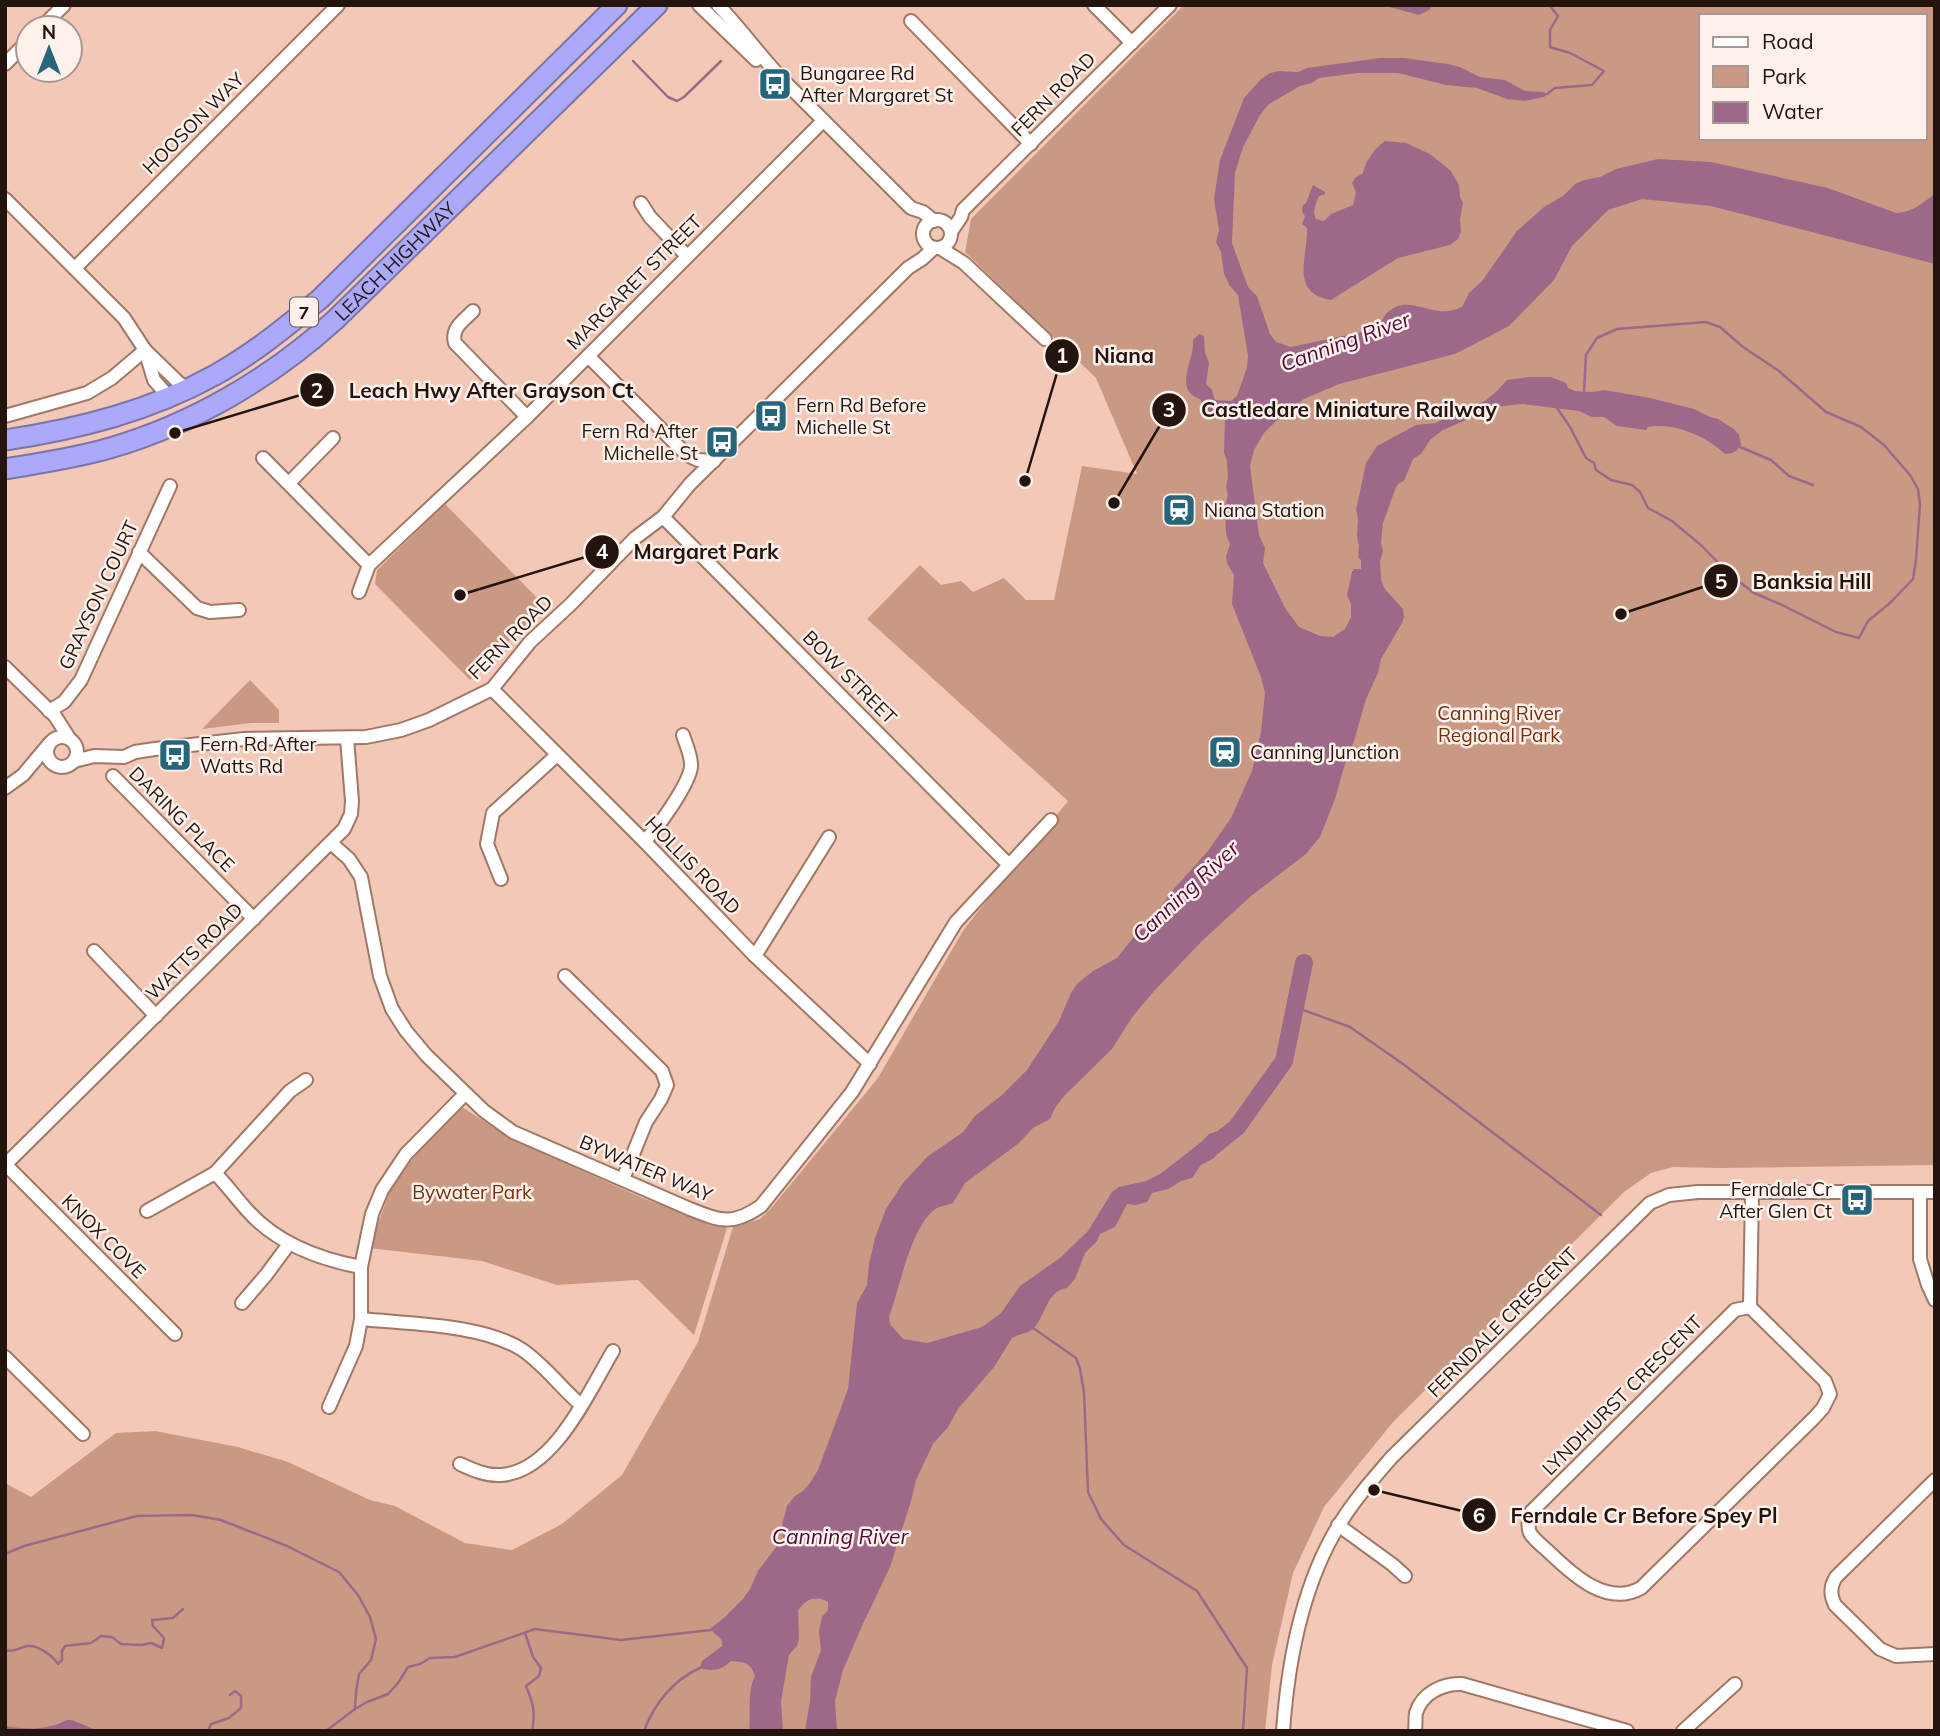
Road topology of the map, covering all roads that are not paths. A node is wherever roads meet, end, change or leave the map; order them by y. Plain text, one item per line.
1 (338, 5) edge
2 (617, 5) edge
3 (657, 5) edge
4 (699, 5) edge
5 (718, 5) edge
6 (1094, 5) edge
7 (1170, 5) edge
8 (911, 21) dead end
9 (1132, 43) junction
10 (776, 74) junction
11 (823, 121) junction
12 (1031, 144) junction
13 (5, 199) edge
14 (641, 203) dead end
15 (911, 208) junction
16 (963, 210) junction
17 (938, 221) junction
18 (937, 240) junction
19 (687, 256) junction
20 (75, 268) junction
21 (473, 311) dead end
22 (1045, 339) dead end
23 (145, 350) junction
24 (588, 356) junction
25 (279, 364) junction
26 (188, 389) junction
27 (169, 397) junction
28 (5, 416) edge
29 (527, 417) junction
30 (333, 438) dead end
31 (5, 440) edge
32 (263, 458) dead end
33 (715, 461) junction
34 (5, 469) edge
35 (289, 483) junction
36 (170, 486) dead end
37 (663, 517) junction
38 (139, 552) junction
39 (369, 565) junction
40 (359, 592) dead end
41 (239, 610) dead end
42 (5, 667) edge
43 (492, 689) junction
44 (49, 711) junction
45 (683, 735) dead end
46 (347, 738) junction
47 (71, 740) junction
48 (52, 741) junction
49 (135, 752) junction
50 (557, 755) junction
51 (74, 761) junction
52 (58, 766) junction
53 (23, 775) junction
54 (113, 776) dead end
55 (5, 788) edge
56 (1051, 820) dead end
57 (829, 837) dead end
58 (644, 841) junction
59 (331, 843) junction
60 (1009, 865) junction
61 (501, 879) dead end
62 (254, 919) junction
63 (94, 951) dead end
64 (755, 956) junction
65 (565, 976) dead end
66 (156, 1016) junction
67 (870, 1064) junction
68 (306, 1080) dead end
69 (465, 1094) junction
70 (5, 1165) edge
71 (215, 1173) junction
72 (623, 1179) junction
73 (1752, 1192) junction
74 (1920, 1192) junction
75 (1935, 1192) edge
76 (146, 1211) dead end
77 (289, 1244) junction
78 (361, 1267) junction
79 (1935, 1300) edge
80 (242, 1303) dead end
81 (1750, 1307) junction
82 (361, 1319) junction
83 (174, 1334) dead end
84 (612, 1351) dead end
85 (5, 1357) edge
86 (581, 1405) junction
87 (329, 1407) dead end
88 (83, 1434) dead end
89 (460, 1464) dead end
90 (1935, 1479) edge
91 (1338, 1525) junction
92 (1405, 1576) dead end
93 (1935, 1654) edge
94 (1735, 1684) dead end
95 (1283, 1731) edge
96 (1415, 1731) edge
97 (1627, 1731) edge
98 (1683, 1731) edge

1 - 20 street, HOOSON WAY
2 - 26 highway, LEACH HIGHWAY / 7
3 - 25 highway, LEACH HIGHWAY / 7
4 - 10 street
5 - 10 street
6 - 9 street
7 - 9 street, FERN ROAD
8 - 12 street
9 - 12 street, FERN ROAD
10 - 11 street
11 - 15 street
11 - 19 street, MARGARET STREET
12 - 16 street, FERN ROAD
13 - 20 street
14 - 19 street
15 - 17 street
15 - 18 street
16 - 17 street, FERN ROAD
16 - 18 street, FERN ROAD
17 - 18 street
17 - 18 street, FERN ROAD
18 - 22 street
18 - 33 street, FERN ROAD
19 - 24 street, MARGARET STREET
20 - 23 street
21 - 29 street
23 - 26 street
23 - 27 street
23 - 28 street
24 - 29 street, MARGARET STREET
24 - 33 street
25 - 27 highway
25 - 34 highway, LEACH HIGHWAY / 7
26 - 27 highway, LEACH HIGHWAY / 7
27 - 31 highway, LEACH HIGHWAY / 7
29 - 39 street, MARGARET STREET
30 - 35 street
32 - 35 street
33 - 37 street, FERN ROAD
35 - 39 street
36 - 38 street, GRAYSON COURT
37 - 43 street, FERN ROAD
37 - 60 street, BOW STREET
38 - 41 street
38 - 44 street, GRAYSON COURT
39 - 40 street, MARGARET STREET
42 - 44 street
43 - 46 street, FERN ROAD
43 - 50 street, HOLLIS ROAD
44 - 47 street
44 - 48 street
45 - 58 street
46 - 49 street, FERN ROAD
46 - 59 street, WATTS ROAD
47 - 48 street, FERN ROAD
47 - 49 street, FERN ROAD
47 - 51 street
48 - 52 street
48 - 53 street, FERN ROAD
49 - 51 street, FERN ROAD
50 - 58 street, HOLLIS ROAD
50 - 61 street
51 - 52 street, FERN ROAD
52 - 53 street, FERN ROAD
53 - 55 street, FERN ROAD
54 - 62 street, DARING PLACE
56 - 60 street, BYWATER WAY
57 - 64 street
58 - 64 street, HOLLIS ROAD
59 - 62 street, WATTS ROAD
59 - 69 street, BYWATER WAY
60 - 67 street, BYWATER WAY
62 - 66 street, WATTS ROAD
63 - 66 street
64 - 67 street, HOLLIS ROAD
65 - 72 street
66 - 70 street, WATTS ROAD
67 - 72 street, BYWATER WAY
68 - 71 street
69 - 72 street, BYWATER WAY
69 - 78 street
70 - 83 street, KNOX COVE
71 - 76 street
71 - 77 street
73 - 74 street, FERNDALE CRESCENT
73 - 81 street
73 - 91 street, FERNDALE CRESCENT
74 - 75 street, FERNDALE CRESCENT
74 - 79 street
77 - 78 street
77 - 80 street
78 - 82 street
81 - 81 street, LYNDHURST CRESCENT
82 - 86 street
82 - 87 street
84 - 86 street
85 - 88 street
86 - 89 street
90 - 93 street
91 - 92 street
91 - 95 street, FERNDALE CRESCENT
94 - 98 street
96 - 97 street

